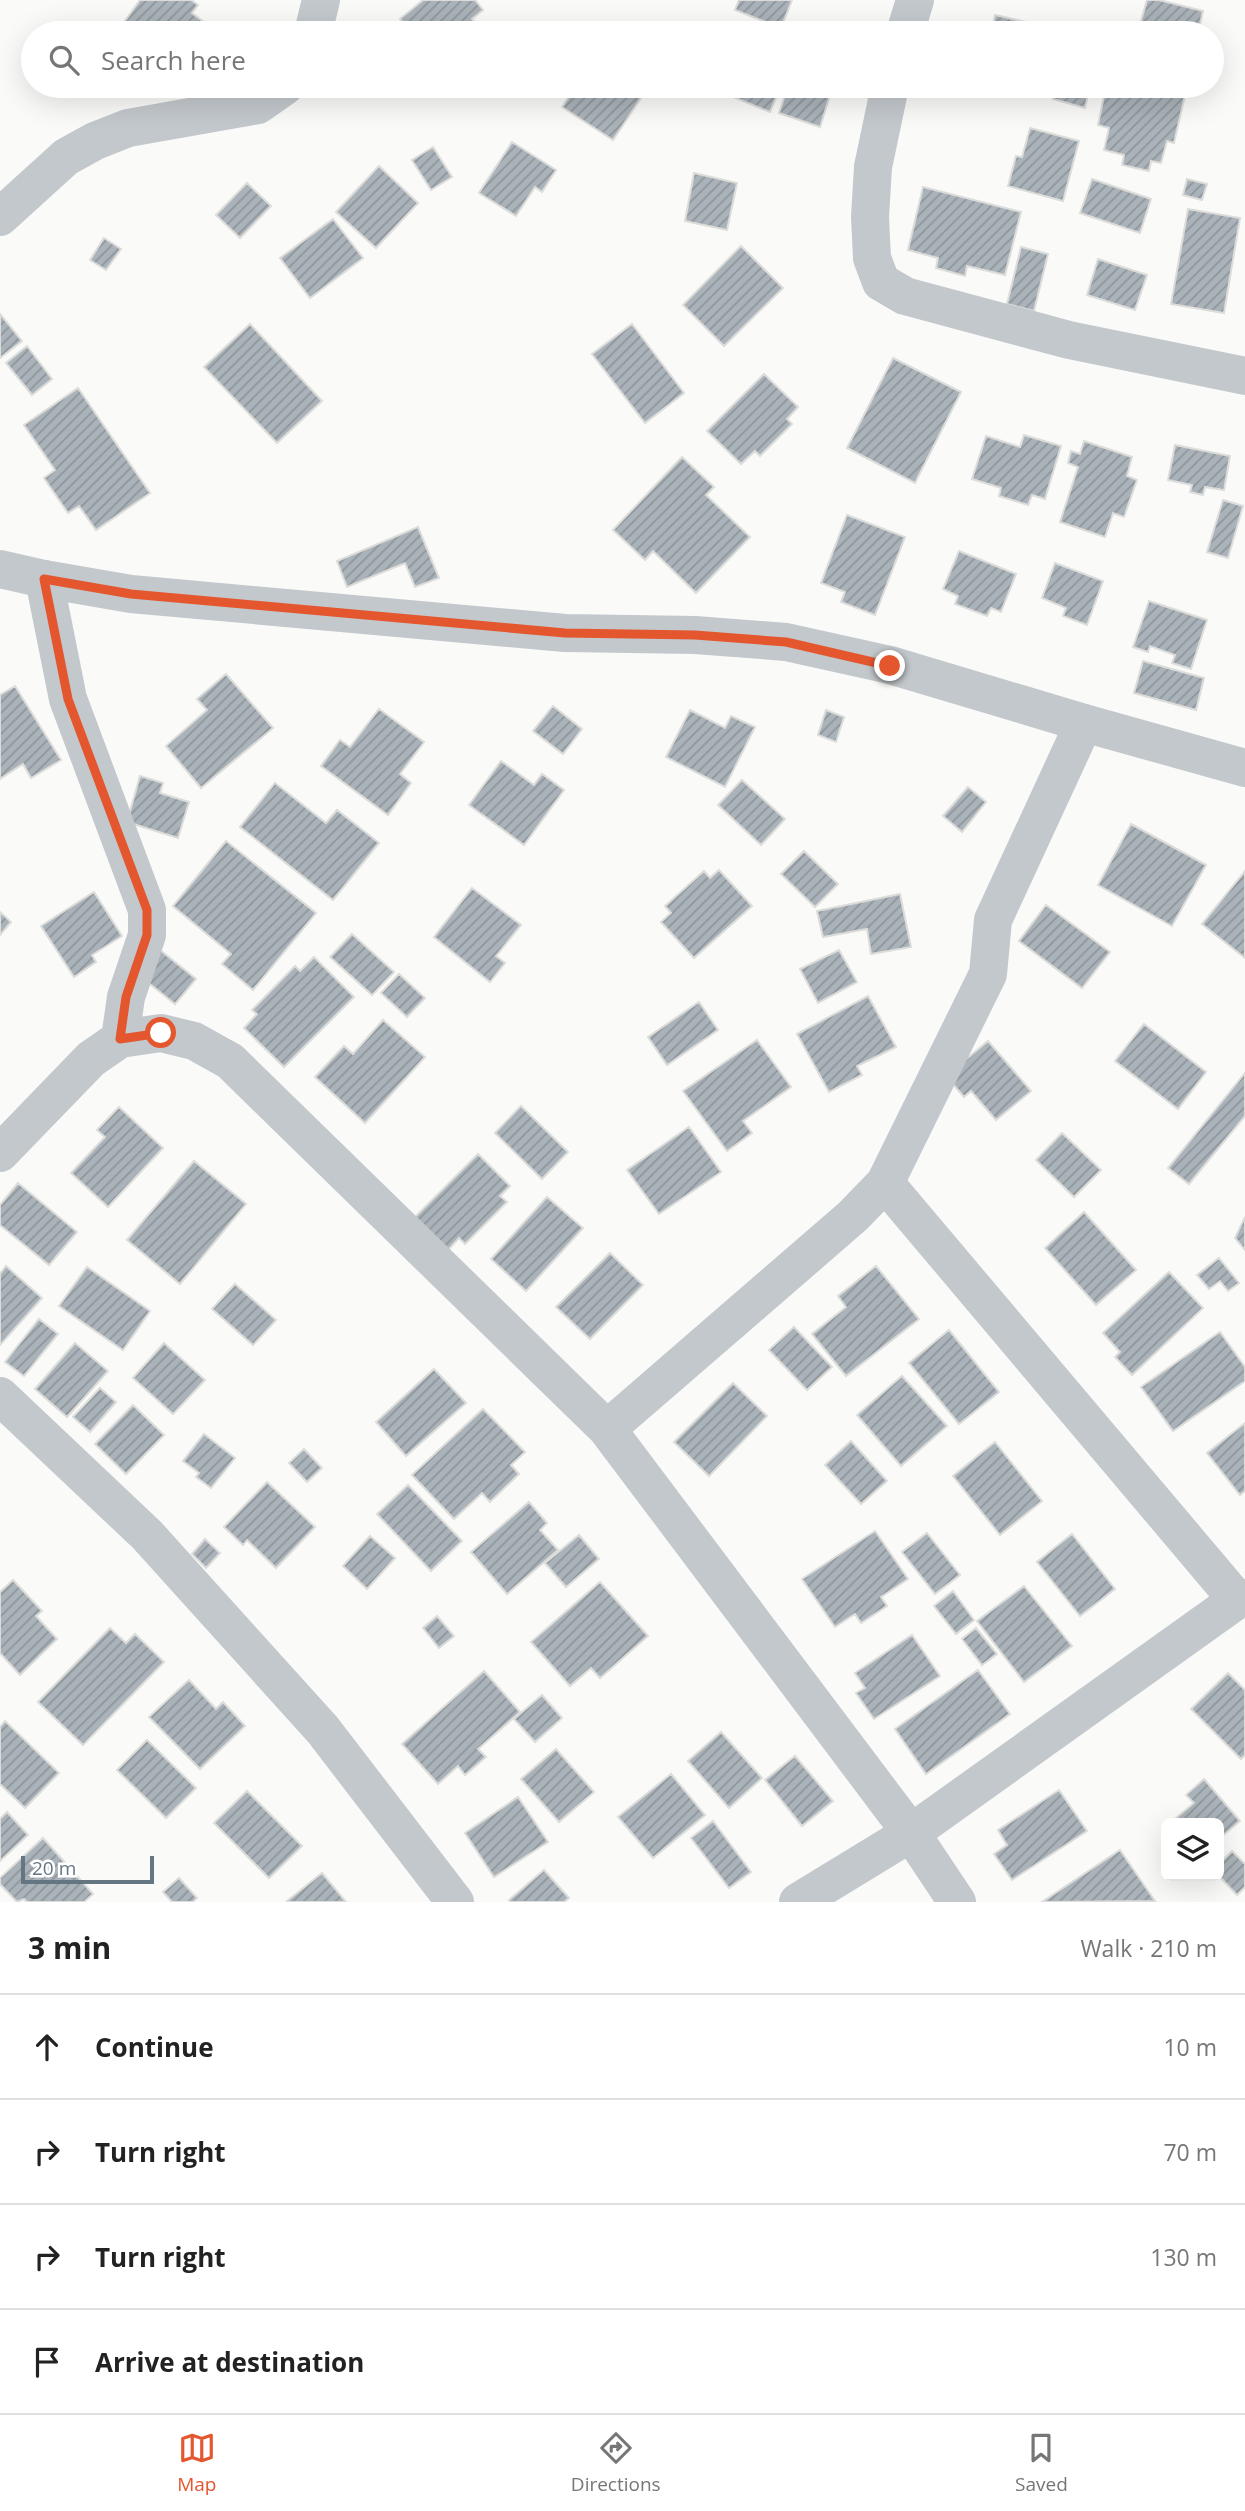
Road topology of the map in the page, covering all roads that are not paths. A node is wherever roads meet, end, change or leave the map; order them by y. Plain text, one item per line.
1 (321, 0) edge
2 (915, 0) edge
3 (316, 21) edge
4 (909, 21) edge
5 (269, 98) edge
6 (887, 98) edge
7 (0, 217) edge
8 (1245, 376) edge
9 (0, 569) edge
10 (44, 579) junction
11 (1084, 723) junction
12 (1245, 768) edge
13 (120, 1039) junction
14 (0, 1153) edge
15 (885, 1183) junction
16 (0, 1396) edge
17 (607, 1429) junction
18 (1241, 1599) edge
19 (911, 1833) junction
20 (455, 1902) edge
21 (798, 1902) edge
22 (957, 1902) edge

1 - 3 street
2 - 4 street
5 - 7 street
6 - 8 street
9 - 10 street
10 - 11 street
10 - 13 street
11 - 12 street
11 - 15 street
13 - 14 street
13 - 17 street
15 - 17 street
15 - 18 street
16 - 20 street
17 - 19 street
18 - 19 street
19 - 21 street
19 - 22 street

